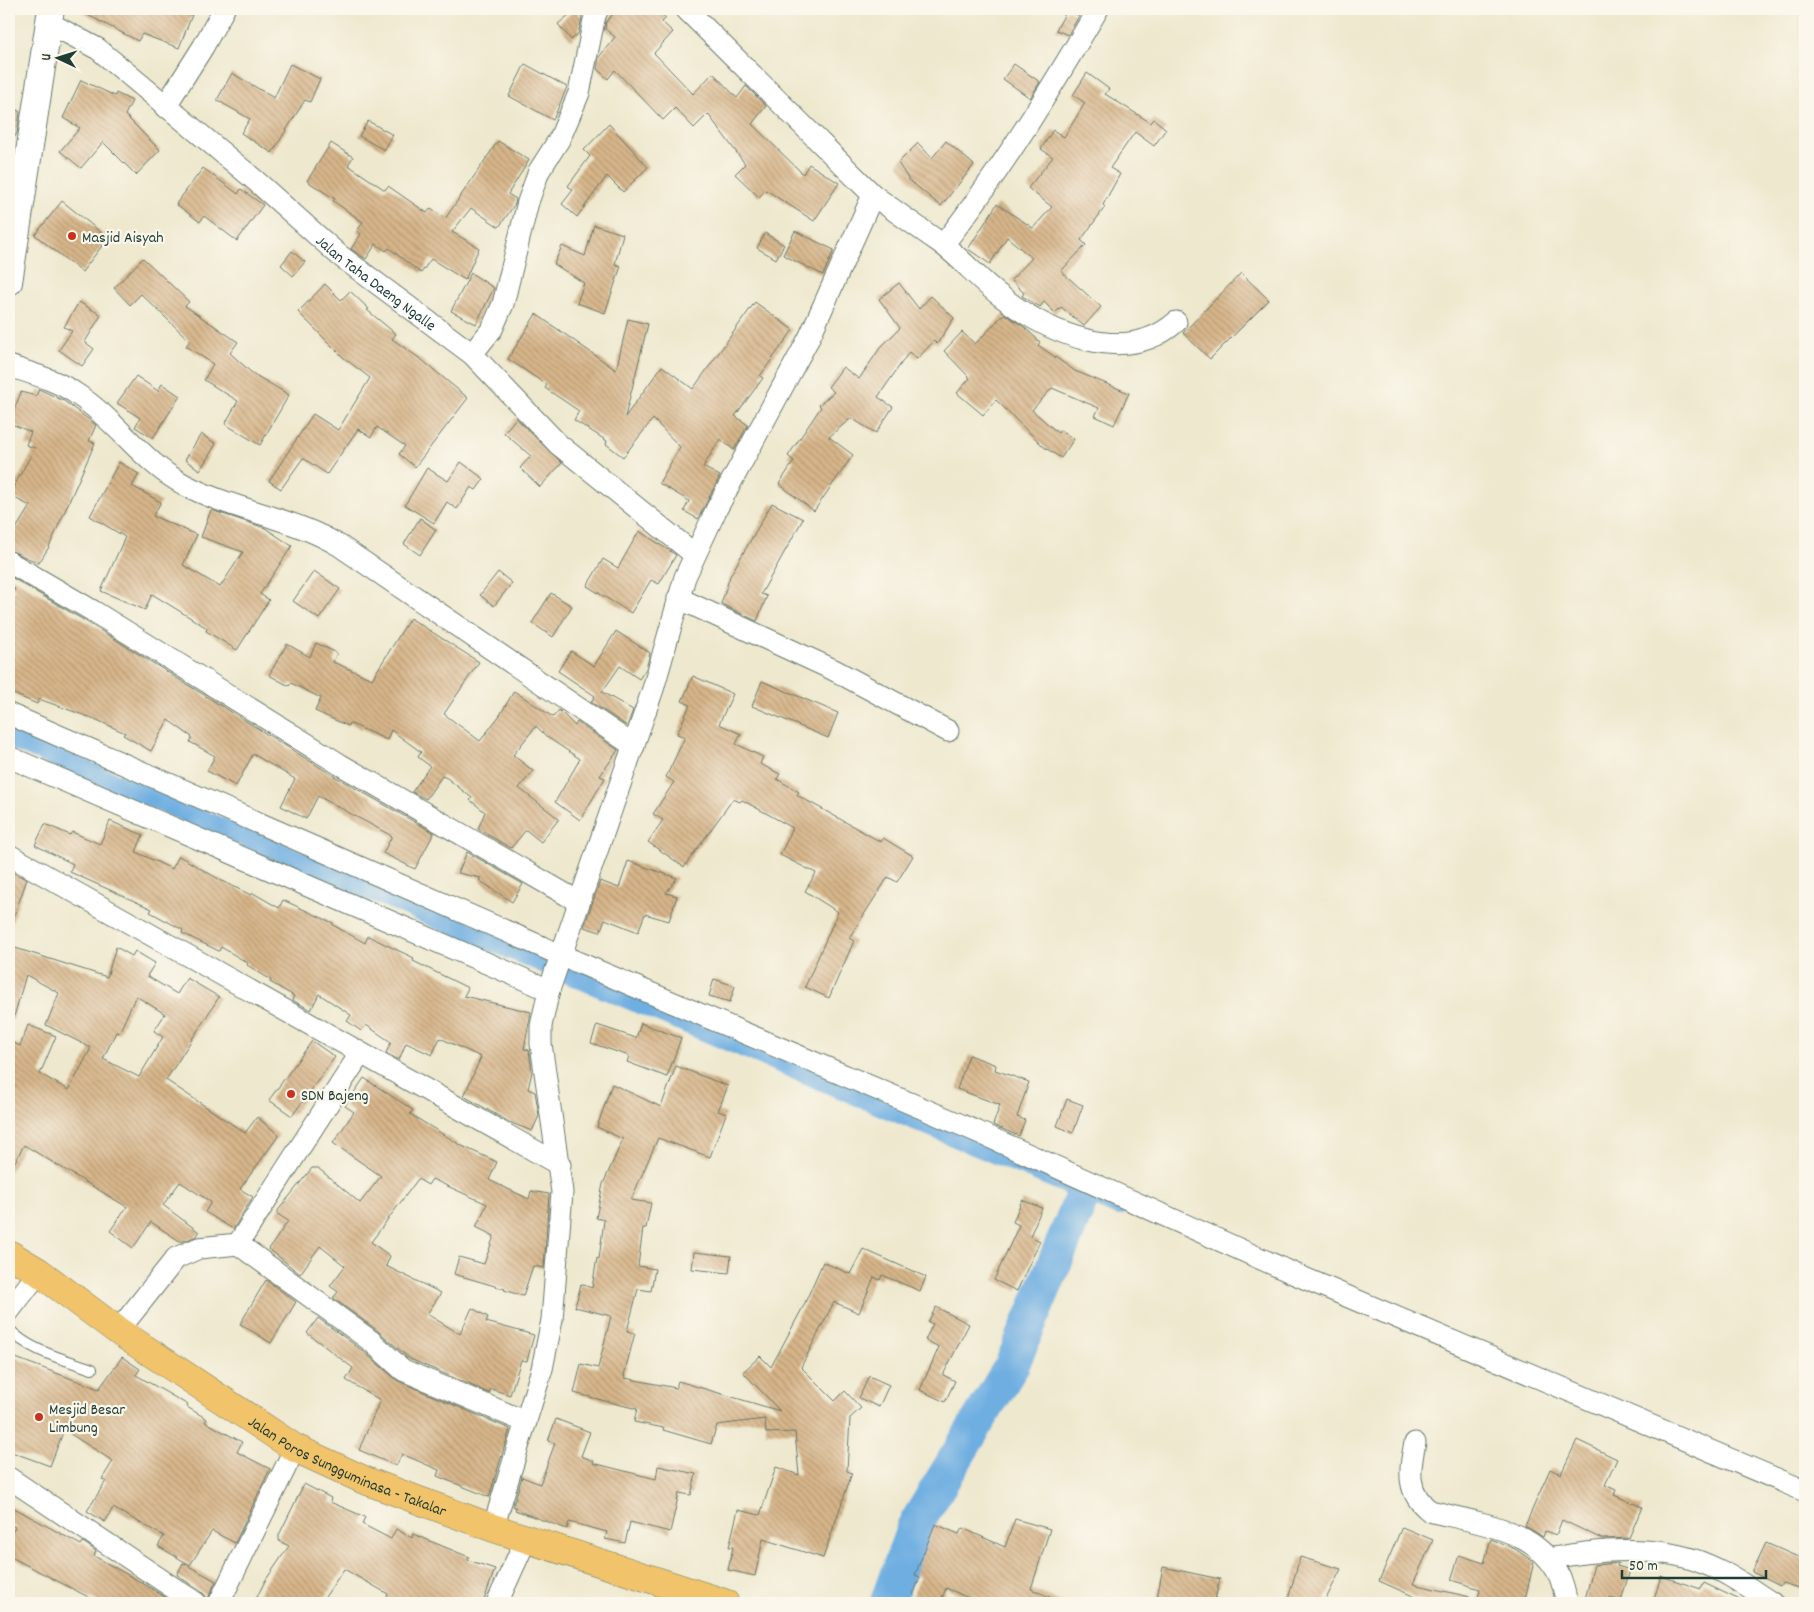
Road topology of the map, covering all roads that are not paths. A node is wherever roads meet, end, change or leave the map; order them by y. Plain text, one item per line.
1 (224, 9) edge
2 (598, 9) edge
3 (686, 9) edge
4 (1098, 9) edge
5 (50, 16) edge
6 (165, 107) junction
7 (873, 195) junction
8 (943, 244) junction
9 (9, 282) edge
10 (1176, 322) dead end
11 (472, 354) junction
12 (9, 366) edge
13 (694, 554) junction
14 (9, 562) edge
15 (678, 598) junction
16 (9, 714) edge
17 (948, 731) dead end
18 (634, 746) junction
19 (9, 757) edge
20 (9, 855) edge
21 (579, 902) junction
22 (562, 958) junction
23 (550, 987) junction
24 (360, 1054) junction
25 (560, 1166) junction
26 (238, 1244) junction
27 (9, 1254) edge
28 (39, 1272) junction
29 (9, 1311) edge
30 (9, 1329) edge
31 (118, 1331) junction
32 (92, 1369) dead end
33 (526, 1422) junction
34 (1415, 1443) dead end
35 (295, 1448) junction
36 (9, 1478) edge
37 (1805, 1492) edge
38 (493, 1528) junction
39 (526, 1539) junction
40 (1548, 1559) junction
41 (196, 1603) edge
42 (219, 1603) edge
43 (497, 1603) edge
44 (725, 1603) edge
45 (1567, 1603) edge
46 (1772, 1603) edge

1 - 6 street
2 - 11 street
3 - 7 street
4 - 8 street
5 - 6 street, Jalan Taha Daeng Ngalle
5 - 9 street
6 - 11 street, Jalan Taha Daeng Ngalle
7 - 8 street
7 - 13 street
8 - 10 street
11 - 13 street, Jalan Taha Daeng Ngalle
12 - 18 street
13 - 15 street
14 - 21 street
15 - 17 street
15 - 18 street
16 - 22 street
18 - 21 street
19 - 23 street
20 - 24 street
21 - 22 street
22 - 23 street
22 - 37 street
23 - 25 street
24 - 25 street
24 - 26 street
25 - 33 street
26 - 31 street
26 - 33 street
27 - 28 highway, Jalan Poros Sungguminasa - Takalar
28 - 29 street
28 - 31 highway, Jalan Poros Sungguminasa - Takalar
30 - 32 lane
31 - 35 highway, Jalan Poros Sungguminasa - Takalar
33 - 38 street
34 - 40 street
35 - 38 highway, Jalan Poros Sungguminasa - Takalar
35 - 42 street
36 - 41 street
38 - 39 highway, Jalan Poros Sungguminasa - Takalar
39 - 43 street
39 - 44 highway, Jalan Poros Sungguminasa - Takalar
40 - 45 street
40 - 46 street

